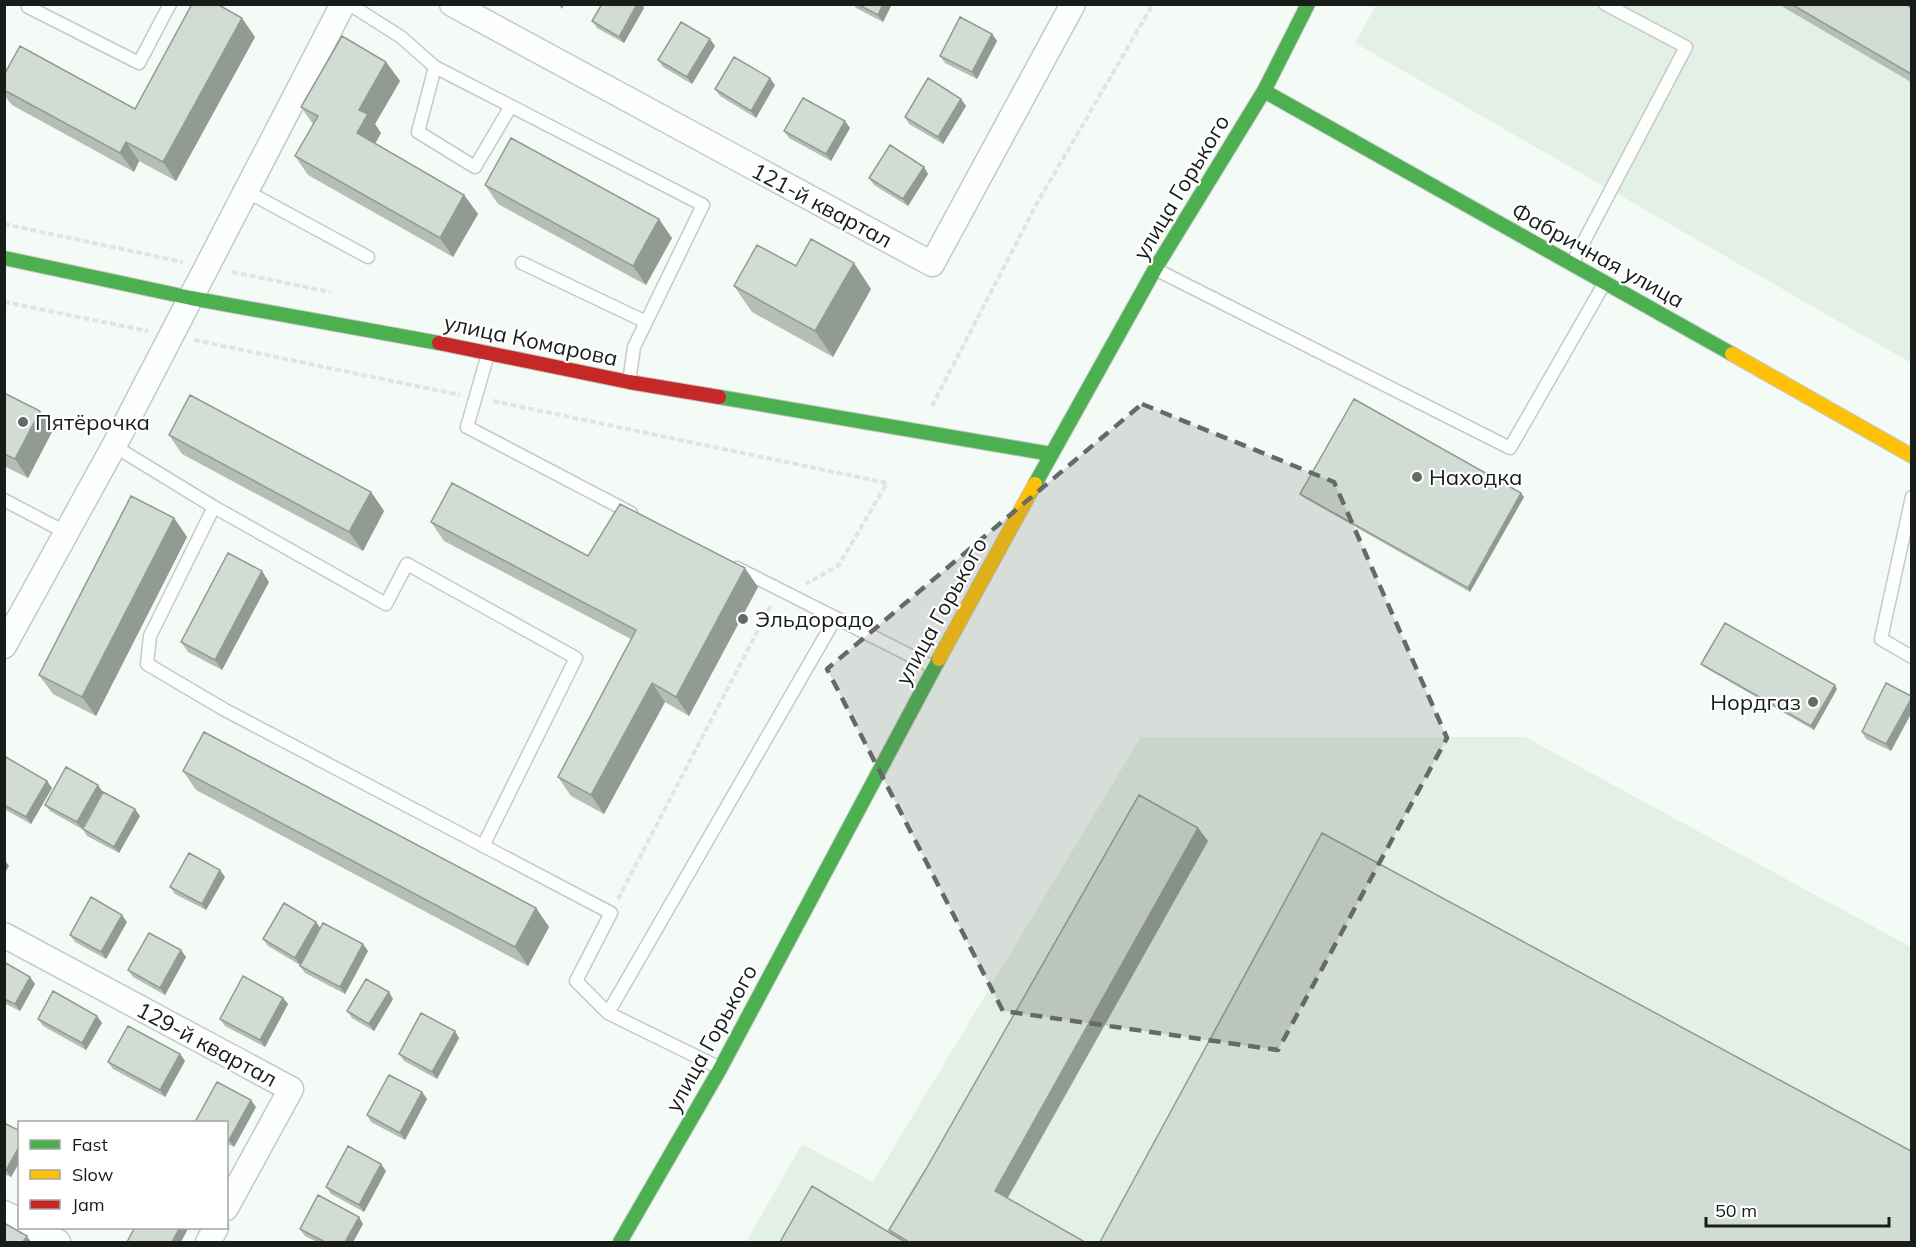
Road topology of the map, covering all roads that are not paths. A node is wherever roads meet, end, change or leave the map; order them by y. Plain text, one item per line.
1 (170, 4) edge
2 (343, 4) edge
3 (349, 4) edge
4 (452, 4) edge
5 (1073, 4) edge
6 (1308, 4) edge
7 (1605, 4) edge
8 (28, 7) dead end
9 (435, 67) junction
10 (1264, 91) junction
11 (511, 106) junction
12 (246, 191) junction
13 (368, 257) dead end
14 (4, 258) edge
15 (522, 263) dead end
16 (1571, 265) junction
17 (1155, 269) junction
18 (1604, 283) junction
19 (191, 298) junction
20 (646, 322) junction
21 (489, 352) junction
22 (629, 382) junction
23 (114, 446) junction
24 (1051, 454) junction
25 (1911, 456) edge
26 (1911, 497) edge
27 (4, 500) edge
28 (214, 507) junction
29 (643, 519) edge
30 (66, 533) junction
31 (726, 562) edge
32 (835, 619) junction
33 (4, 646) edge
34 (1911, 657) edge
35 (934, 668) junction
36 (483, 846) junction
37 (4, 935) edge
38 (608, 1013) junction
39 (720, 1069) junction
40 (228, 1204) edge
41 (4, 1213) edge
42 (18, 1220) edge
43 (35, 1229) edge
44 (58, 1242) edge
45 (620, 1242) edge

1 - 8 lane
2 - 12 street
3 - 9 lane
4 - 5 street, 121-й квартал
6 - 10 main road, улица Горького
7 - 16 lane
9 - 11 lane
9 - 11 lane
10 - 16 main road, Фабричная улица
10 - 17 main road, улица Горького
11 - 20 lane
12 - 13 lane
12 - 19 street
14 - 19 main road, улица Комарова
15 - 20 lane
16 - 18 main road, Фабричная улица
17 - 18 lane
17 - 24 main road, улица Горького
18 - 25 main road, Фабричная улица
19 - 21 main road, улица Комарова
19 - 23 street
20 - 22 lane
21 - 22 main road, улица Комарова
21 - 29 lane
22 - 24 main road, улица Комарова
23 - 28 lane
23 - 30 street
24 - 35 main road, улица Горького
26 - 34 lane
27 - 30 lane
28 - 36 lane
28 - 36 lane
30 - 33 street
31 - 32 lane
32 - 35 lane
32 - 38 lane
35 - 39 main road, улица Горького
36 - 38 lane
37 - 40 street, 129-й квартал
38 - 39 lane
39 - 45 main road, улица Горького
41 - 42 street
43 - 44 street

